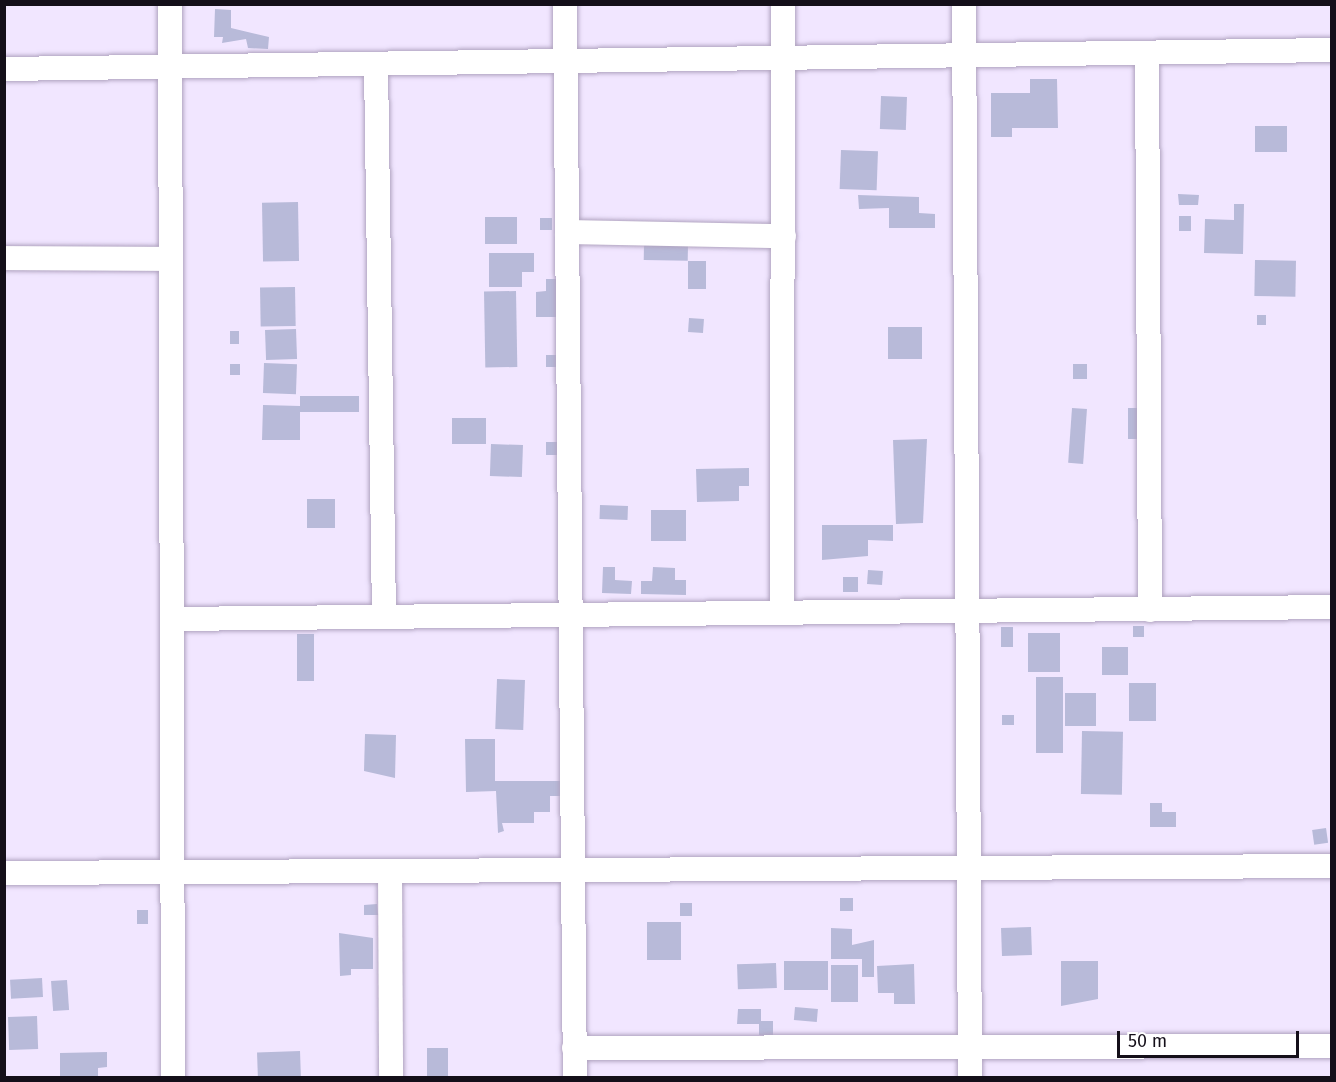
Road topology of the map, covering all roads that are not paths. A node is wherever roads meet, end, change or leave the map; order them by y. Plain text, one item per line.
1 (170, 4) edge
2 (565, 4) edge
3 (783, 4) edge
4 (964, 4) edge
5 (1332, 50) edge
6 (1147, 53) junction
7 (964, 56) junction
8 (783, 58) junction
9 (564, 61) junction
10 (376, 64) junction
11 (170, 66) junction
12 (4, 69) edge
13 (567, 232) junction
14 (784, 236) junction
15 (4, 258) edge
16 (170, 259) junction
17 (1332, 607) edge
18 (968, 609) junction
19 (782, 610) junction
20 (1150, 610) junction
21 (568, 613) junction
22 (384, 616) junction
23 (171, 619) junction
24 (1332, 866) edge
25 (968, 868) junction
26 (572, 870) junction
27 (390, 871) junction
28 (172, 872) junction
29 (4, 873) edge
30 (1332, 1046) edge
31 (969, 1047) junction
32 (574, 1048) junction
33 (173, 1077) edge
34 (391, 1077) edge
35 (575, 1077) edge
36 (970, 1077) edge

1 - 11 street
2 - 9 street
3 - 8 street
4 - 7 street
5 - 6 street
6 - 7 street
6 - 20 street
7 - 8 street
7 - 18 street
8 - 9 street
8 - 14 street
9 - 10 street
9 - 13 street
10 - 11 street
10 - 22 street
11 - 12 street
11 - 16 street
13 - 14 street
13 - 21 street
14 - 19 street
15 - 16 street
16 - 23 street
17 - 20 street
18 - 19 street
18 - 20 street
18 - 25 street
19 - 21 street
21 - 22 street
21 - 26 street
22 - 23 street
23 - 28 street
24 - 25 street
25 - 26 street
25 - 31 street
26 - 27 street
26 - 32 street
27 - 28 street
27 - 34 street
28 - 29 street
28 - 33 street
30 - 31 street
31 - 32 street
31 - 36 street
32 - 35 street

